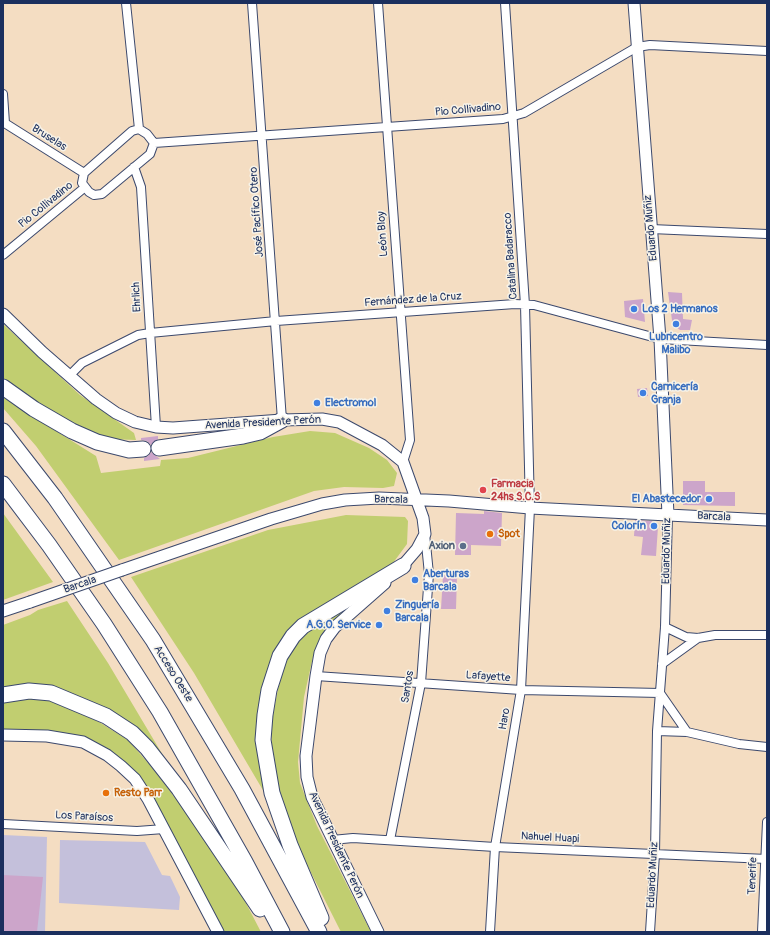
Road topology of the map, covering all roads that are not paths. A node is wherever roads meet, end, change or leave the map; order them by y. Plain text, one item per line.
1 (126, 3) edge
2 (252, 3) edge
3 (378, 3) edge
4 (505, 3) edge
5 (634, 3) edge
6 (637, 47) junction
7 (767, 51) edge
8 (3, 94) edge
9 (513, 117) junction
10 (4, 123) edge
11 (387, 128) junction
12 (139, 129) junction
13 (262, 136) junction
14 (154, 143) junction
15 (134, 167) junction
16 (84, 173) junction
17 (84, 188) junction
18 (651, 229) junction
19 (767, 234) edge
20 (3, 255) edge
21 (525, 304) junction
22 (400, 313) junction
23 (3, 314) edge
24 (276, 321) junction
25 (150, 333) junction
26 (660, 339) junction
27 (767, 345) edge
28 (69, 376) junction
29 (3, 387) edge
30 (282, 420) junction
31 (156, 427) junction
32 (3, 431) edge
33 (159, 448) dead end
34 (142, 450) dead end
35 (403, 462) junction
36 (3, 484) edge
37 (416, 500) junction
38 (530, 508) junction
39 (668, 515) junction
40 (767, 520) edge
41 (425, 534) junction
42 (403, 566) junction
43 (3, 611) edge
44 (665, 628) junction
45 (767, 635) edge
46 (698, 638) junction
47 (662, 664) junction
48 (316, 676) junction
49 (421, 683) junction
50 (521, 690) junction
51 (660, 693) junction
52 (3, 695) edge
53 (657, 731) junction
54 (687, 732) junction
55 (3, 735) edge
56 (767, 747) edge
57 (767, 822) edge
58 (3, 824) edge
59 (164, 829) junction
60 (332, 840) junction
61 (390, 840) junction
62 (495, 847) junction
63 (654, 854) junction
64 (766, 859) edge
65 (218, 932) edge
66 (275, 932) edge
67 (282, 932) edge
68 (318, 932) edge
69 (327, 932) edge
70 (378, 932) edge
71 (490, 932) edge
72 (650, 932) edge
73 (762, 932) edge

1 - 12 street
2 - 13 street, José Pacífico Otero
3 - 11 street, León Bloy
4 - 9 street, Catalina Badaracco
5 - 6 street, Eduardo Muñiz
6 - 7 street, Pio Collivadino
6 - 9 street, Pio Collivadino
6 - 18 street, Eduardo Muñiz
8 - 10 street
9 - 11 street, Pio Collivadino
9 - 21 street, Catalina Badaracco
10 - 16 street, Bruselas
11 - 13 street, Pio Collivadino
11 - 22 street, León Bloy
12 - 14 street
12 - 16 street
13 - 14 street, Pio Collivadino
13 - 24 street, José Pacífico Otero
14 - 15 street
15 - 17 street
15 - 25 street, Ehrlich
16 - 17 street
17 - 20 street, Pio Collivadino
18 - 19 street
18 - 26 street, Eduardo Muñiz
21 - 22 street, Fernández de la Cruz
21 - 26 street, Fernández de la Cruz
21 - 38 street, Catalina Badaracco
22 - 24 street, Fernández de la Cruz
22 - 35 street, León Bloy
23 - 28 street, Avenida Presidente Perón
24 - 25 street, Fernández de la Cruz
24 - 30 street, José Pacífico Otero
25 - 28 street, Fernández de la Cruz
25 - 31 street, Ehrlich
26 - 27 street, Fernández de la Cruz
26 - 39 street, Eduardo Muñiz
28 - 31 street, Avenida Presidente Perón
29 - 34 highway
30 - 31 street, Avenida Presidente Perón
30 - 33 highway
30 - 35 street, Avenida Presidente Perón
32 - 68 highway, Acceso Oeste
35 - 37 street
36 - 67 highway
37 - 38 street, Barcala
37 - 41 street
37 - 43 street, Barcala, bridge
38 - 39 street, Barcala
38 - 50 street, Haro
39 - 40 street, Barcala
39 - 44 street, Eduardo Muñiz
41 - 42 street, Avenida Presidente Perón
41 - 49 street, Santos
42 - 48 street, Avenida Presidente Perón
42 - 69 highway
44 - 46 street
44 - 47 street, Eduardo Muñiz
45 - 46 street
46 - 47 street
47 - 51 street, Eduardo Muñiz
48 - 49 street, Lafayette
48 - 60 street, Avenida Presidente Perón
49 - 50 street, Lafayette
49 - 61 street, Santos
50 - 51 street, Lafayette
50 - 62 street, Haro
51 - 53 street, Eduardo Muñiz
51 - 54 street
52 - 66 highway
53 - 54 street
53 - 63 street, Eduardo Muñiz
54 - 56 street
55 - 59 street
57 - 64 street, Tenerife
58 - 59 street, Los Paraísos
59 - 65 street
60 - 61 street, Nahuel Huapi
60 - 70 street, Avenida Presidente Perón
61 - 62 street, Nahuel Huapi
62 - 63 street, Nahuel Huapi
62 - 71 street, Haro
63 - 64 street, Nahuel Huapi
63 - 72 street, Eduardo Muñiz
64 - 73 street, Tenerife

